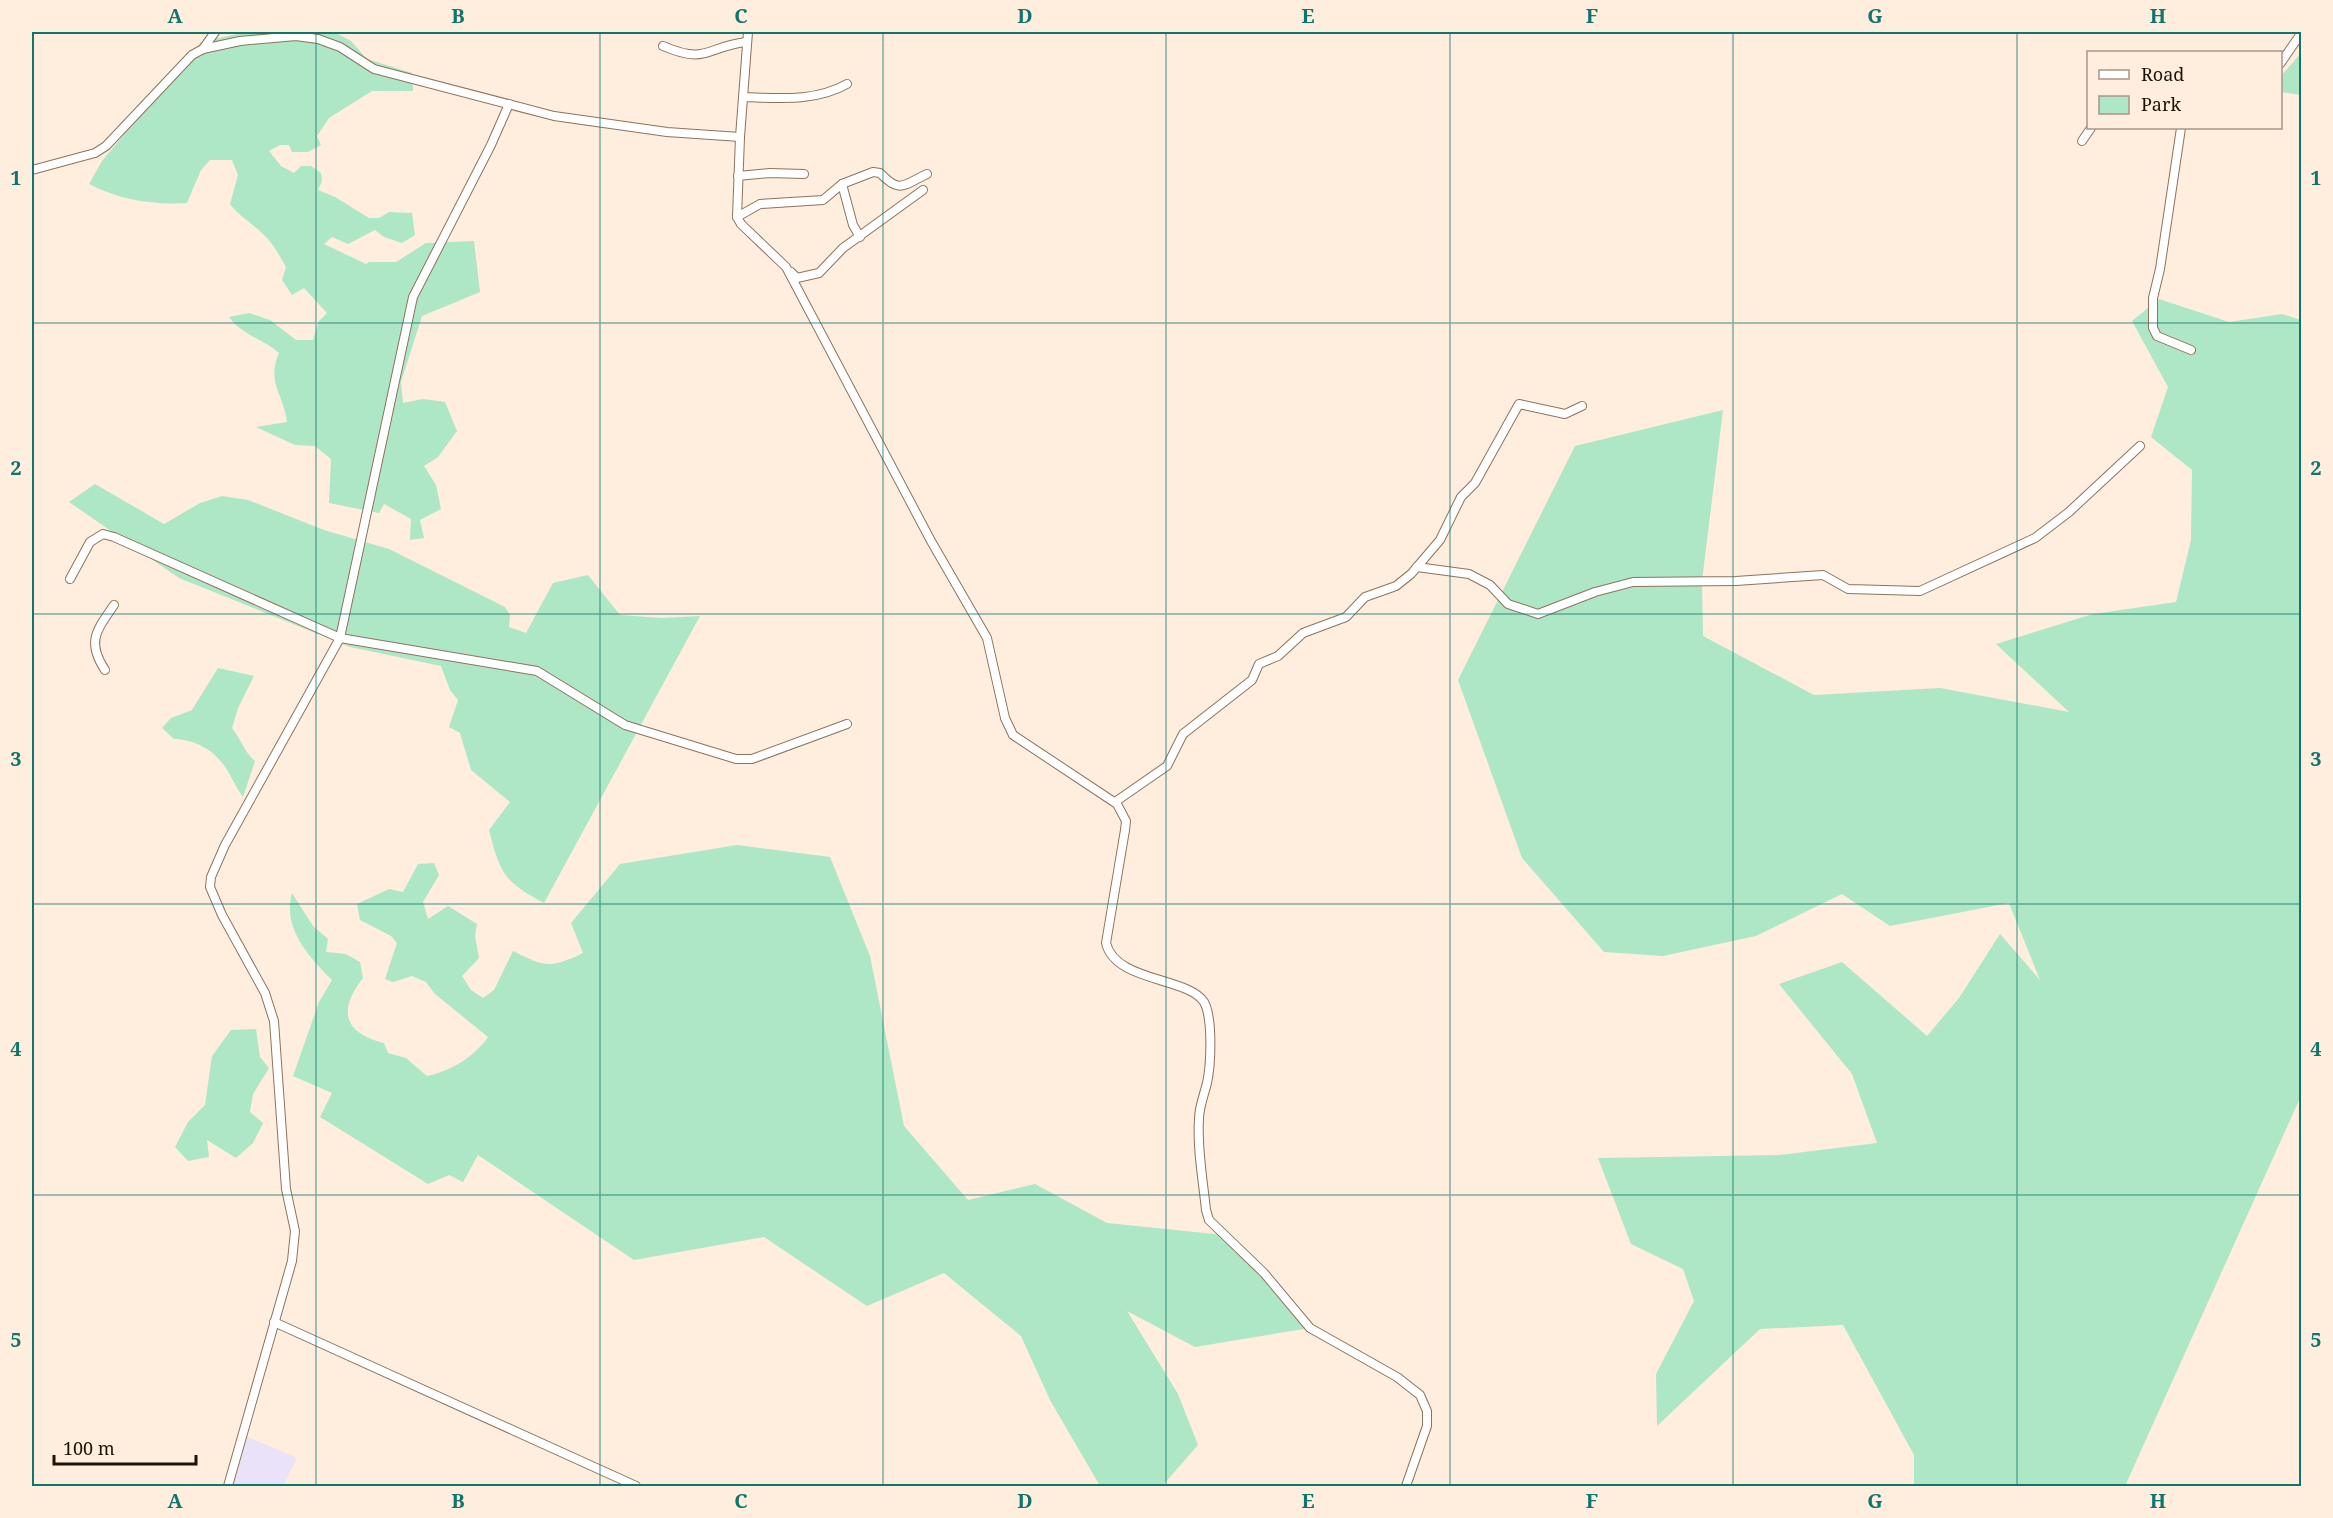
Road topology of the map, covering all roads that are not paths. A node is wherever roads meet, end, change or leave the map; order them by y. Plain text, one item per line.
1 (215, 32) edge
2 (748, 32) edge
3 (2301, 32) edge
4 (746, 42) junction
5 (663, 46) dead end
6 (203, 49) junction
7 (2282, 61) edge
8 (848, 84) dead end
9 (744, 97) junction
10 (509, 104) junction
11 (2090, 129) edge
12 (2181, 129) edge
13 (740, 137) junction
14 (2082, 141) dead end
15 (32, 170) edge
16 (804, 174) dead end
17 (927, 174) dead end
18 (738, 176) junction
19 (842, 184) junction
20 (923, 190) dead end
21 (737, 217) junction
22 (860, 237) junction
23 (786, 267) junction
24 (2191, 351) dead end
25 (1582, 406) dead end
26 (2140, 446) dead end
27 (1417, 567) junction
28 (70, 579) dead end
29 (114, 605) dead end
30 (340, 638) junction
31 (105, 670) dead end
32 (847, 724) dead end
33 (1115, 802) junction
34 (274, 1322) junction
35 (228, 1486) edge
36 (636, 1486) edge
37 (1406, 1486) edge

1 - 6 street
2 - 4 street
3 - 7 street
4 - 5 street
4 - 9 street
6 - 10 street
6 - 15 street
8 - 9 street
9 - 13 street
10 - 13 street
10 - 30 street
11 - 14 street
12 - 24 street
13 - 18 street
16 - 18 street
17 - 19 street
18 - 21 street
19 - 21 street
19 - 22 street
20 - 22 street
21 - 23 street
22 - 23 street
23 - 33 street
25 - 27 street
26 - 27 street
27 - 33 street
28 - 30 street
29 - 31 street
30 - 32 street
30 - 34 street
33 - 37 street
34 - 35 street
34 - 36 street

